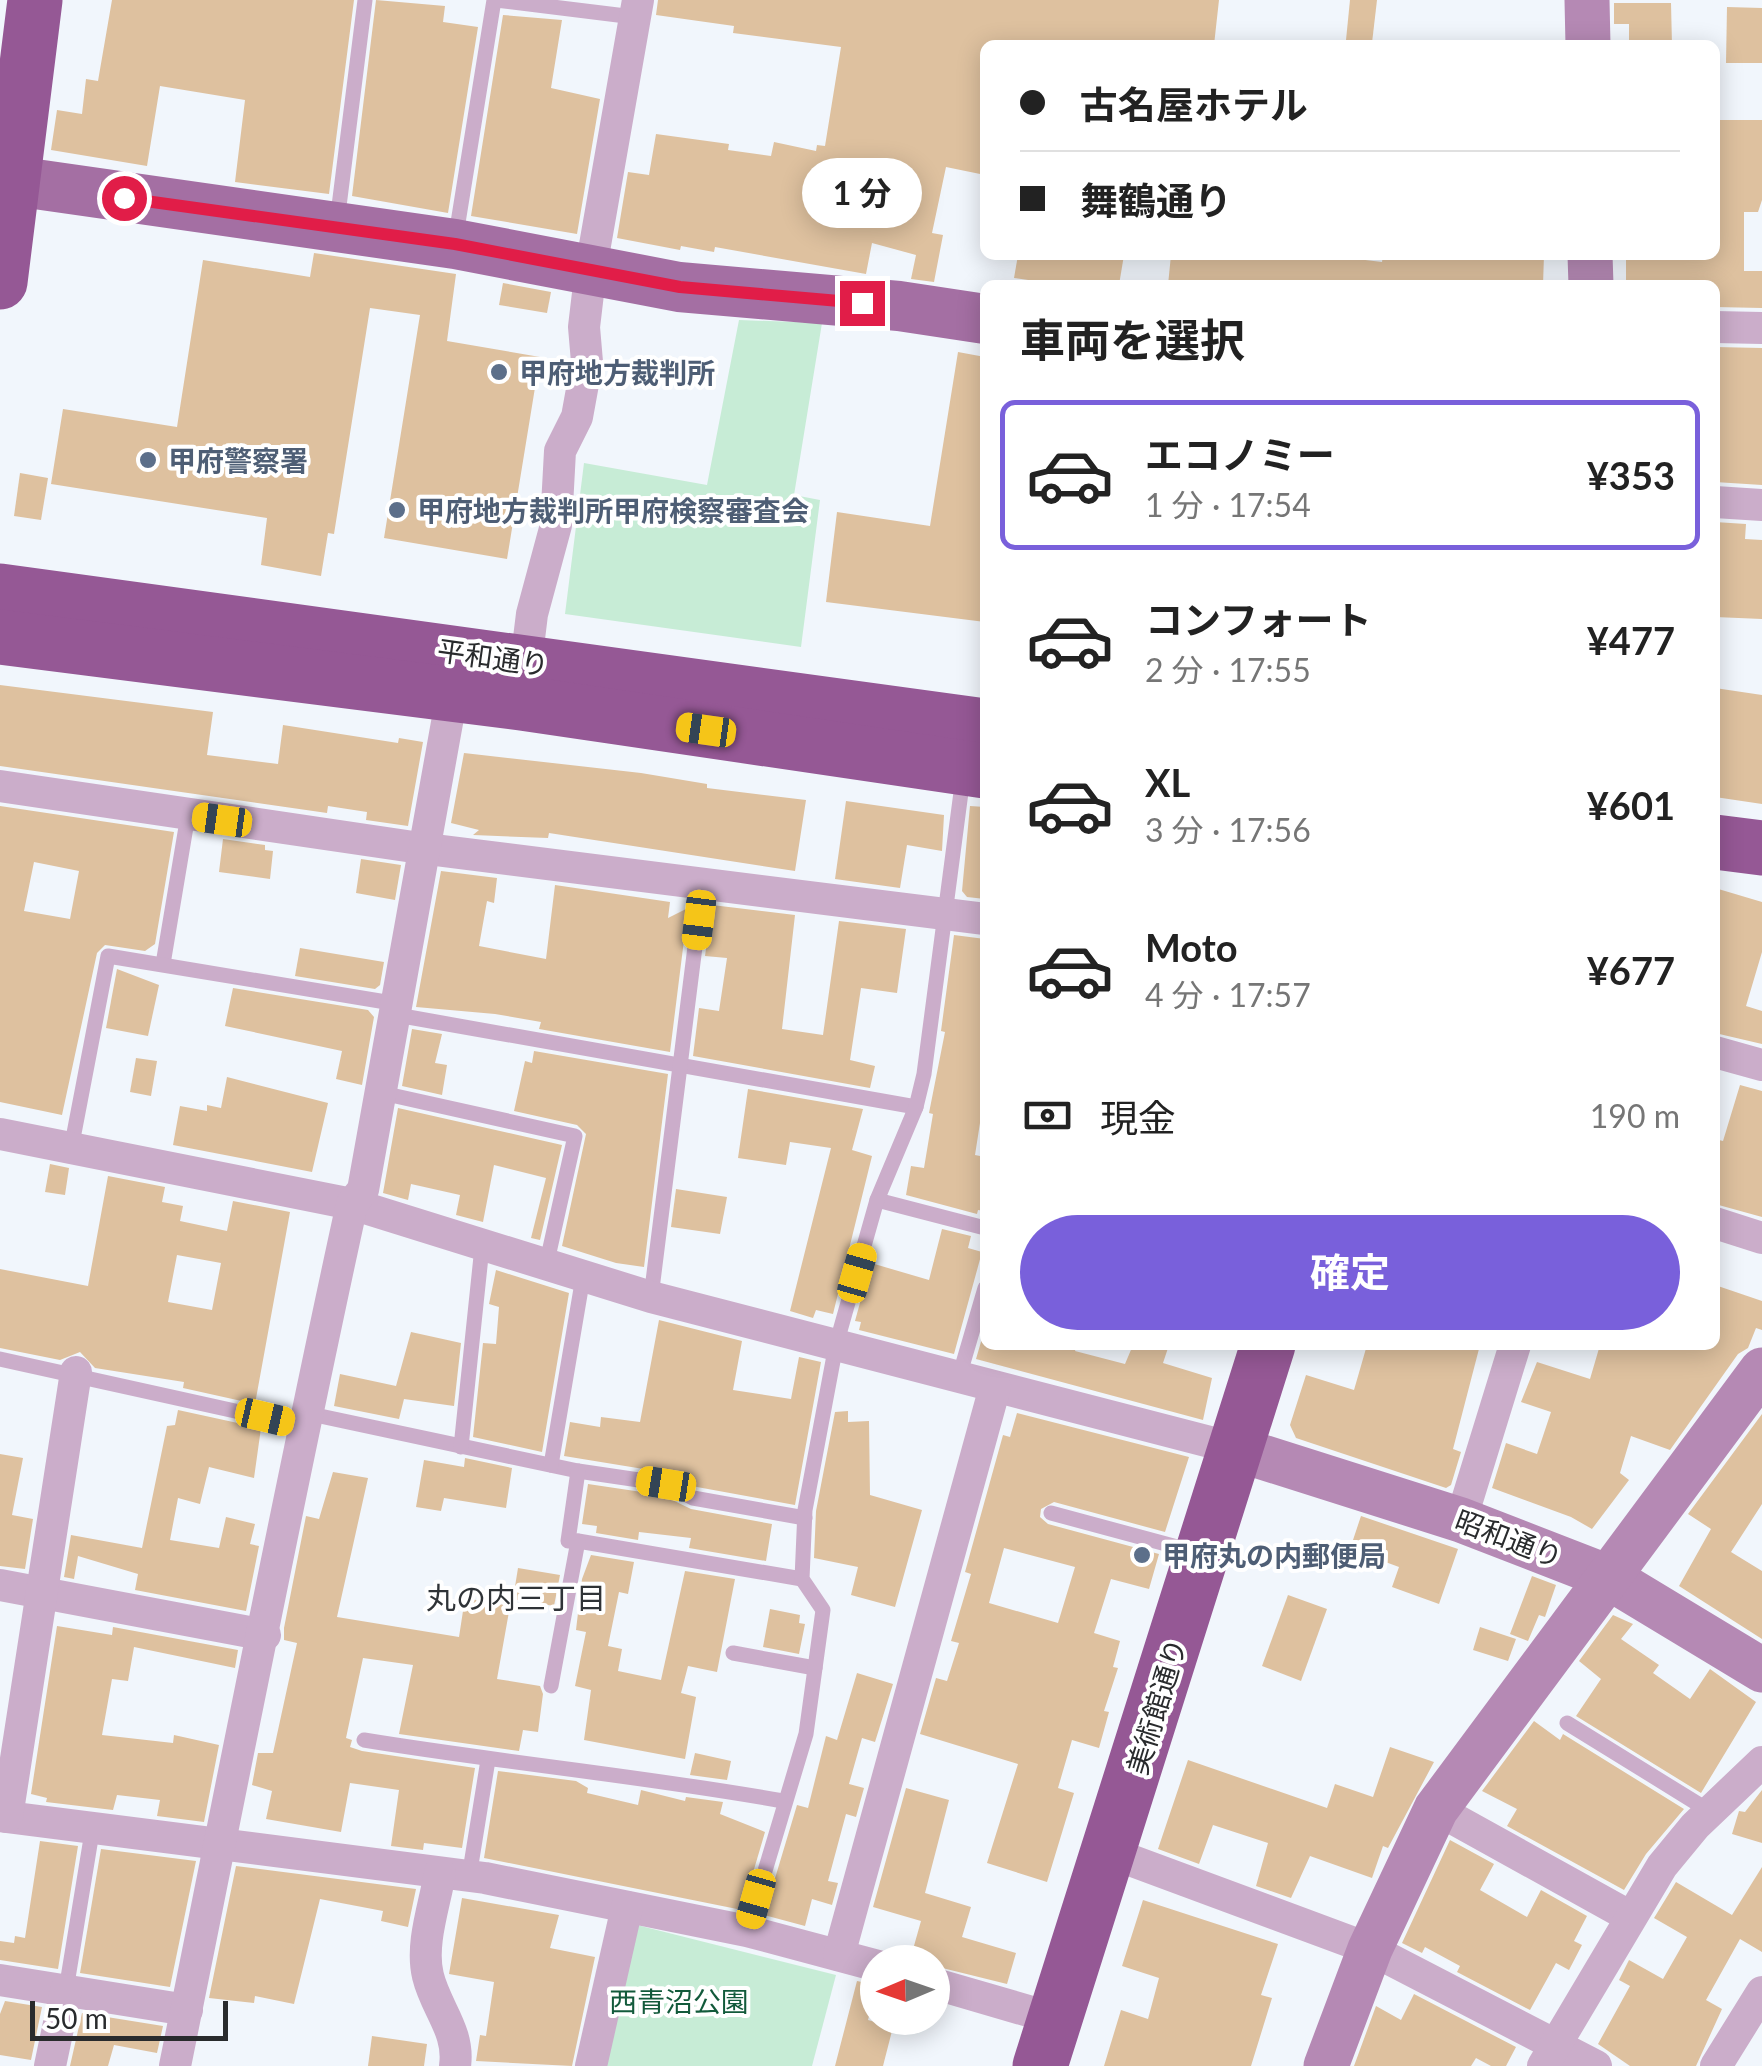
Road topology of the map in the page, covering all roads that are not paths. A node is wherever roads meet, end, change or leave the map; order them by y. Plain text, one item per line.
1 (35, 0) edge
2 (365, 0) edge
3 (495, 0) edge
4 (1587, 0) edge
5 (636, 8) edge
6 (1588, 40) edge
7 (6, 180) edge
8 (336, 226) junction
9 (455, 244) junction
10 (591, 268) junction
11 (0, 282) edge
12 (980, 318) edge
13 (1720, 326) edge
14 (1762, 328) edge
15 (1720, 502) edge
16 (1762, 506) edge
17 (0, 591) edge
18 (0, 637) edge
19 (524, 682) junction
20 (452, 694) junction
21 (978, 755) edge
22 (0, 786) edge
23 (188, 816) junction
24 (1720, 843) edge
25 (1762, 848) edge
26 (427, 849) junction
27 (703, 883) junction
28 (947, 914) junction
29 (980, 918) edge
30 (163, 964) junction
31 (398, 1010) junction
32 (1720, 1053) edge
33 (680, 1065) junction
34 (1762, 1065) edge
35 (382, 1093) junction
36 (916, 1107) junction
37 (0, 1134) edge
38 (71, 1149) junction
39 (878, 1200) junction
40 (352, 1204) junction
41 (1720, 1225) edge
42 (980, 1227) edge
43 (1762, 1238) edge
44 (482, 1248) junction
45 (546, 1266) junction
46 (584, 1277) junction
47 (651, 1297) junction
48 (980, 1305) edge
49 (836, 1345) junction
50 (1266, 1350) edge
51 (1514, 1350) edge
52 (0, 1359) edge
53 (1762, 1370) edge
54 (76, 1372) junction
55 (959, 1377) junction
56 (995, 1387) junction
57 (304, 1420) junction
58 (462, 1446) junction
59 (1237, 1448) junction
60 (551, 1465) junction
61 (578, 1471) junction
62 (1052, 1513) dead end
63 (805, 1518) junction
64 (1462, 1520) junction
65 (578, 1541) junction
66 (1202, 1554) junction
67 (1608, 1576) junction
68 (802, 1579) junction
69 (0, 1585) edge
70 (39, 1592) junction
71 (266, 1634) junction
72 (733, 1653) dead end
73 (815, 1668) junction
74 (1762, 1670) edge
75 (551, 1686) dead end
76 (1567, 1722) dead end
77 (364, 1740) dead end
78 (488, 1760) junction
79 (1762, 1762) edge
80 (783, 1801) junction
81 (1436, 1809) junction
82 (1711, 1812) junction
83 (4, 1816) edge
84 (93, 1826) junction
85 (222, 1842) junction
86 (1111, 1853) junction
87 (455, 1875) junction
88 (626, 1908) junction
89 (1629, 1916) junction
90 (746, 1931) junction
91 (1370, 1948) junction
92 (839, 1954) junction
93 (860, 1960) edge
94 (0, 1980) edge
95 (66, 1990) junction
96 (950, 1992) edge
97 (1762, 1992) edge
98 (187, 2010) junction
99 (1048, 2043) edge
100 (1549, 2055) edge
101 (50, 2066) edge
102 (176, 2066) edge
103 (455, 2066) edge
104 (591, 2066) edge
105 (1326, 2066) edge
106 (1596, 2066) edge
107 (1716, 2066) edge

1 - 7 highway
2 - 8 lane
3 - 5 lane
3 - 9 lane
4 - 6 street
5 - 10 street
7 - 8 main road
7 - 11 highway
8 - 9 main road
9 - 10 main road
10 - 12 main road
10 - 19 street
13 - 14 street
15 - 16 street
17 - 19 highway, 平和通り
18 - 20 highway, 平和通り
19 - 20 highway, 平和通り
19 - 21 highway, 平和通り
20 - 26 street
21 - 28 lane
22 - 23 street
23 - 26 street
23 - 30 lane
24 - 25 highway
26 - 27 street
26 - 31 street
27 - 28 street
27 - 33 lane
28 - 29 street
28 - 36 lane
30 - 31 lane
30 - 38 lane
31 - 33 lane
31 - 35 street
32 - 34 street
33 - 36 lane
33 - 47 lane
35 - 40 street
35 - 45 lane
36 - 39 lane
37 - 38 street
38 - 40 street
39 - 42 lane
39 - 49 lane
40 - 44 street
40 - 57 street
41 - 43 street
44 - 45 street
44 - 58 lane
45 - 46 street
46 - 47 street
46 - 60 lane
47 - 49 street
48 - 55 lane
49 - 55 street
49 - 63 lane
50 - 59 highway, 美術館通り
51 - 64 street
52 - 54 lane
53 - 67 street
54 - 57 lane
54 - 70 street
55 - 56 street
56 - 59 street
56 - 92 street
57 - 58 lane
57 - 71 street
58 - 60 lane
59 - 64 street, 昭和通り
59 - 66 highway, 美術館通り
60 - 61 lane
61 - 63 lane
61 - 65 lane
62 - 66 lane
63 - 68 lane
64 - 67 street, 昭和通り
65 - 68 lane
65 - 75 lane
66 - 86 highway, 美術館通り
67 - 74 street, 昭和通り
67 - 81 street
68 - 73 lane
69 - 70 street
70 - 71 street
70 - 83 street
71 - 85 street
72 - 73 lane
73 - 80 lane
76 - 82 lane
77 - 78 lane
78 - 80 lane
78 - 87 lane
79 - 82 street
80 - 90 lane
81 - 89 street
81 - 91 street
82 - 89 street
83 - 84 street
84 - 85 street
84 - 95 lane
85 - 87 street
85 - 98 street
86 - 91 street
86 - 99 highway, 美術館通り
87 - 88 street
87 - 103 street
88 - 90 street
88 - 104 street
89 - 100 street
90 - 92 street
91 - 100 street
91 - 105 street
92 - 93 street
94 - 95 street
95 - 98 street
95 - 101 street
96 - 99 street
97 - 107 street
98 - 102 street
100 - 106 street

